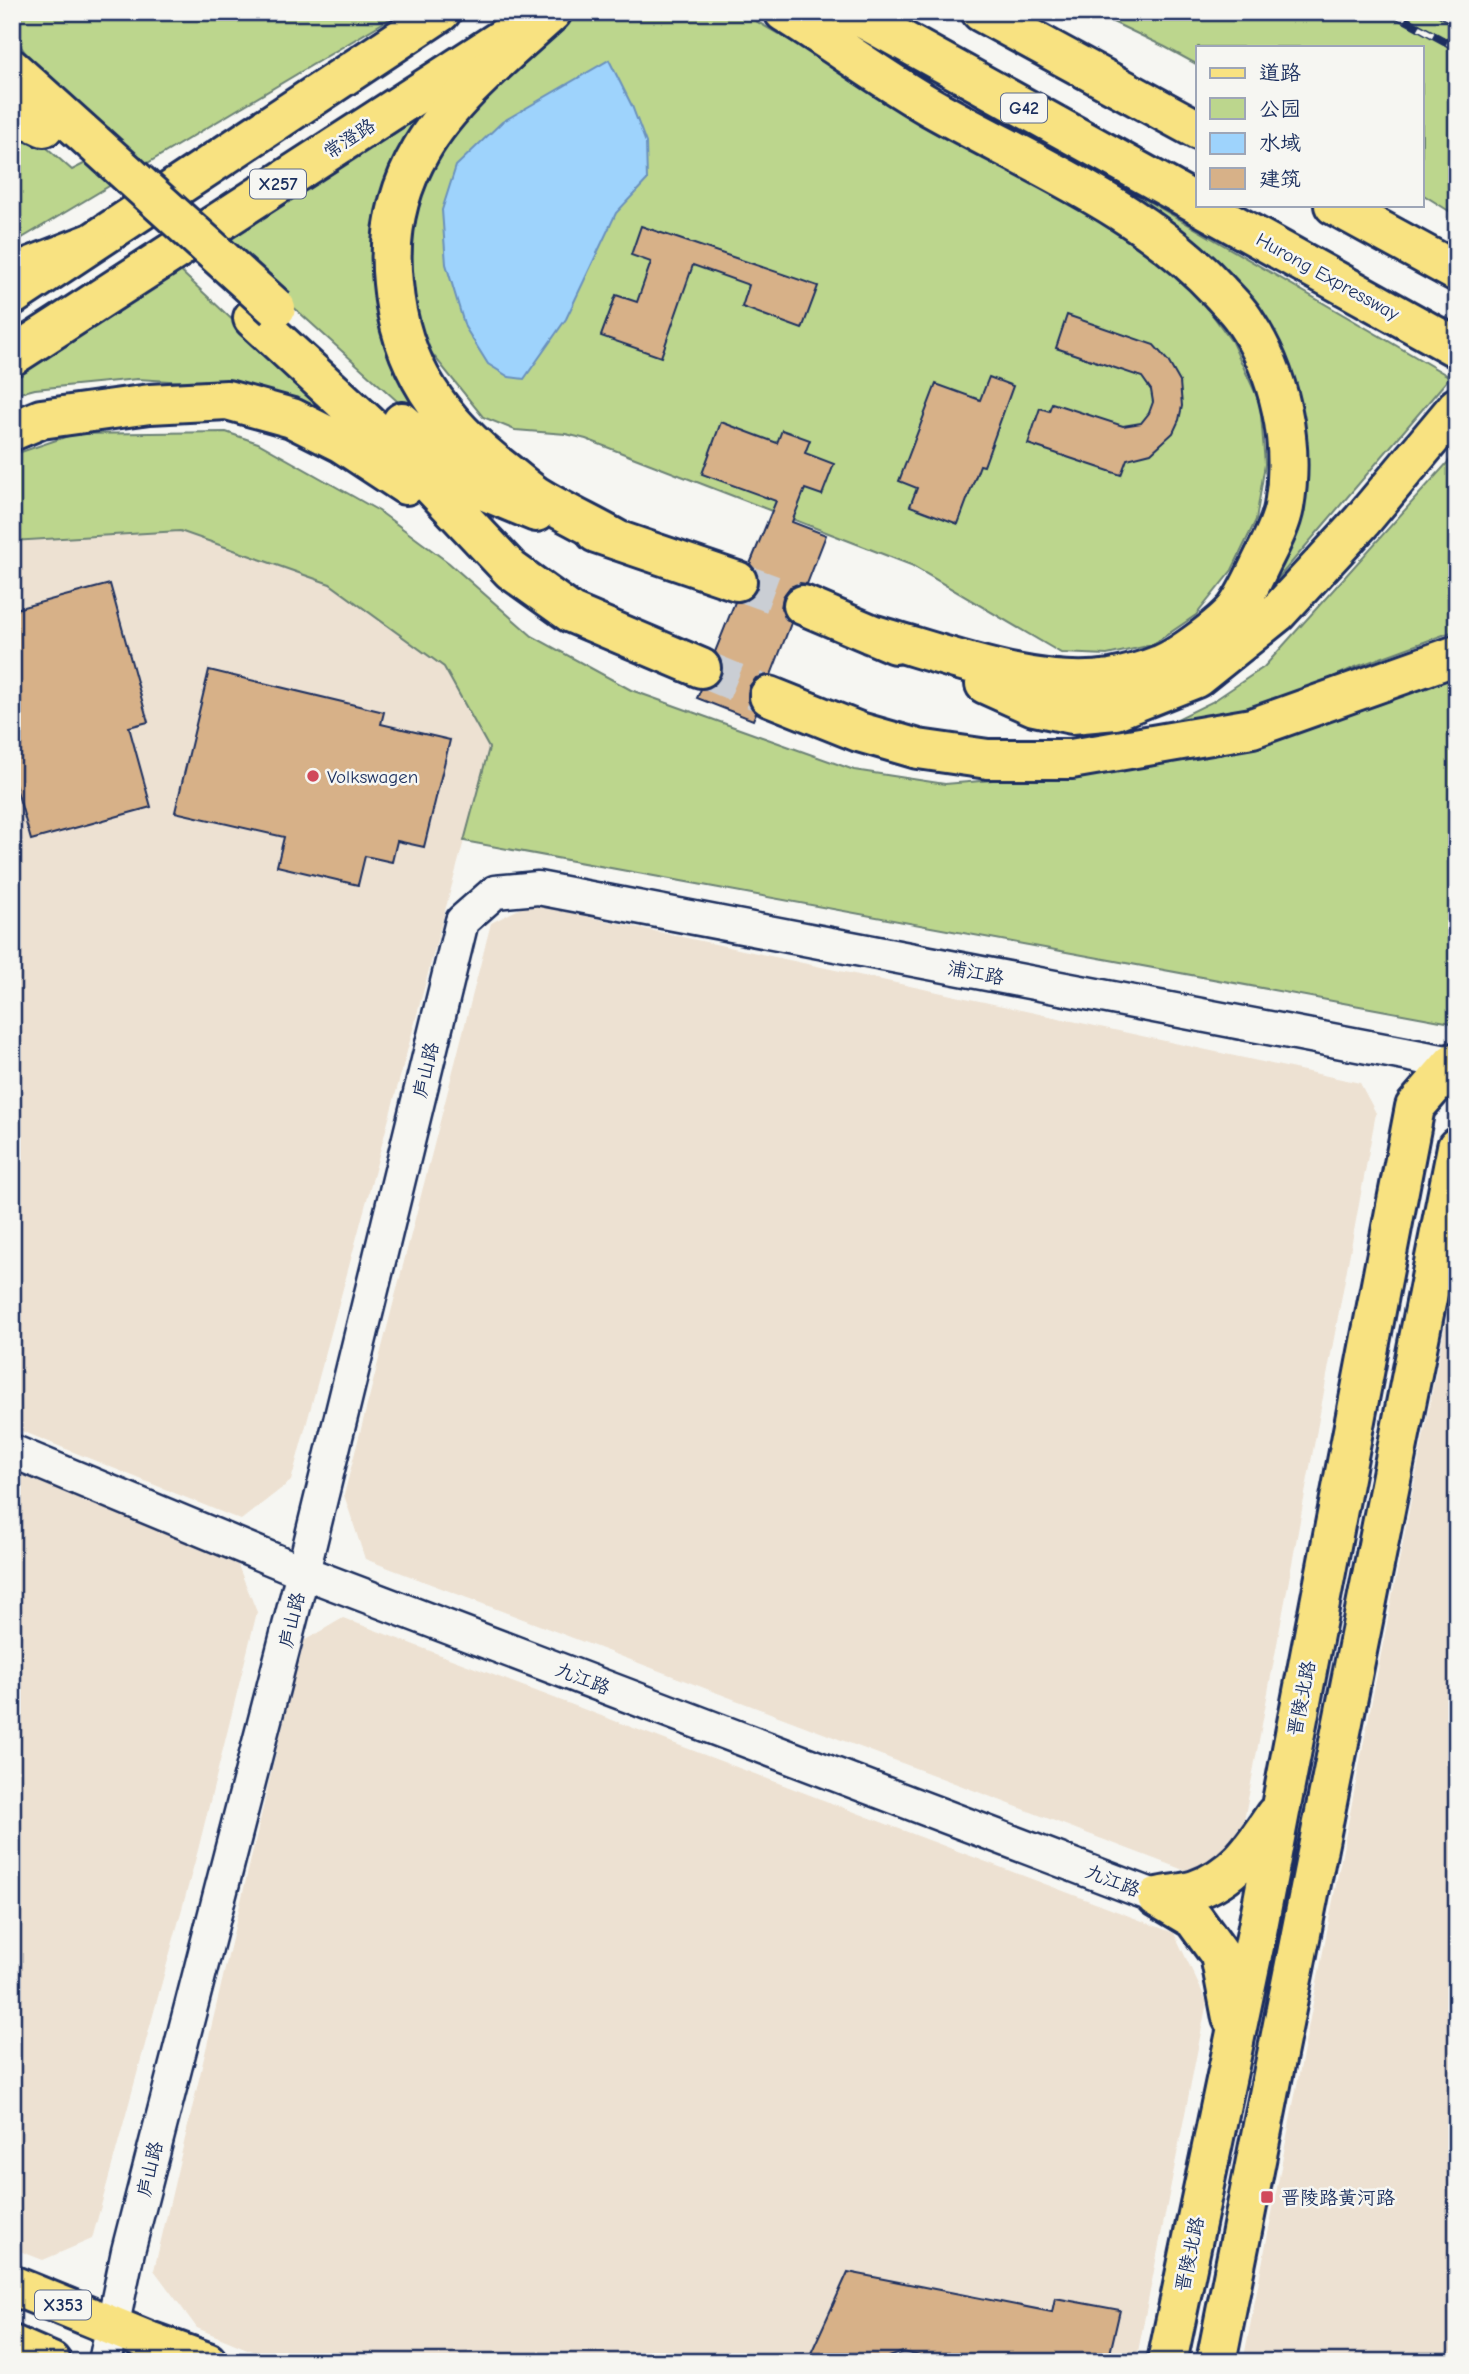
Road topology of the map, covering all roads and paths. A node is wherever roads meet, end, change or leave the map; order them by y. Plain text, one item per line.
1 (441, 12) edge
2 (544, 12) edge
3 (552, 12) edge
4 (784, 12) edge
5 (851, 12) edge
6 (997, 21) edge
7 (19, 91) edge
8 (1196, 120) edge
9 (1196, 130) edge
10 (85, 150) junction
11 (1196, 203) edge
12 (1202, 206) edge
13 (1336, 206) edge
14 (1368, 206) edge
15 (89, 244) junction
16 (1453, 258) edge
17 (12, 274) edge
18 (12, 296) edge
19 (265, 313) junction
20 (1457, 348) edge
21 (12, 356) edge
22 (1457, 407) edge
23 (12, 431) edge
24 (1457, 435) edge
25 (619, 541) junction
26 (511, 569) junction
27 (737, 581) tunnel mouth
28 (803, 605) tunnel mouth
29 (871, 634) junction
30 (1457, 656) edge
31 (701, 668) tunnel mouth
32 (769, 696) tunnel mouth
33 (918, 749) junction
34 (495, 892) joint
35 (1456, 1068) edge
36 (1457, 1147) edge
37 (12, 1451) edge
38 (303, 1572) junction
39 (1280, 1807) junction
40 (1157, 1896) junction
41 (1235, 2037) junction
42 (12, 2284) edge
43 (113, 2325) junction
44 (12, 2346) edge
45 (51, 2362) edge
46 (105, 2362) edge
47 (207, 2362) edge
48 (1167, 2362) edge
49 (1216, 2362) edge

1 - 15 main road, X257
2 - 21 main road, 常澄路 / X257
3 - 25 main road
4 - 29 main road
5 - 11 main road, Hurong Expressway / G42
6 - 8 main road
6 - 9 main road
7 - 10 main road
7 - 10 main road
10 - 19 main road
12 - 20 main road, Hurong Expressway / G42
13 - 16 main road
14 - 16 main road
15 - 17 main road
15 - 18 main road, X257
19 - 25 main road
19 - 26 main road
22 - 29 main road
23 - 26 main road
24 - 33 main road
25 - 27 main road
26 - 31 main road
28 - 29 main road
30 - 33 main road
32 - 33 main road
34 - 35 street, 浦江路
34 - 38 street, 庐山路
35 - 39 main road, 晋陵北路
36 - 49 main road
37 - 38 street, 九江路
38 - 40 street, 九江路
38 - 43 street, 庐山路
39 - 40 main road
39 - 41 main road, 晋陵北路
40 - 41 main road
41 - 48 main road, 晋陵北路
42 - 43 main road, X353
43 - 46 street, 庐山路
43 - 47 main road, X353
44 - 45 main road

